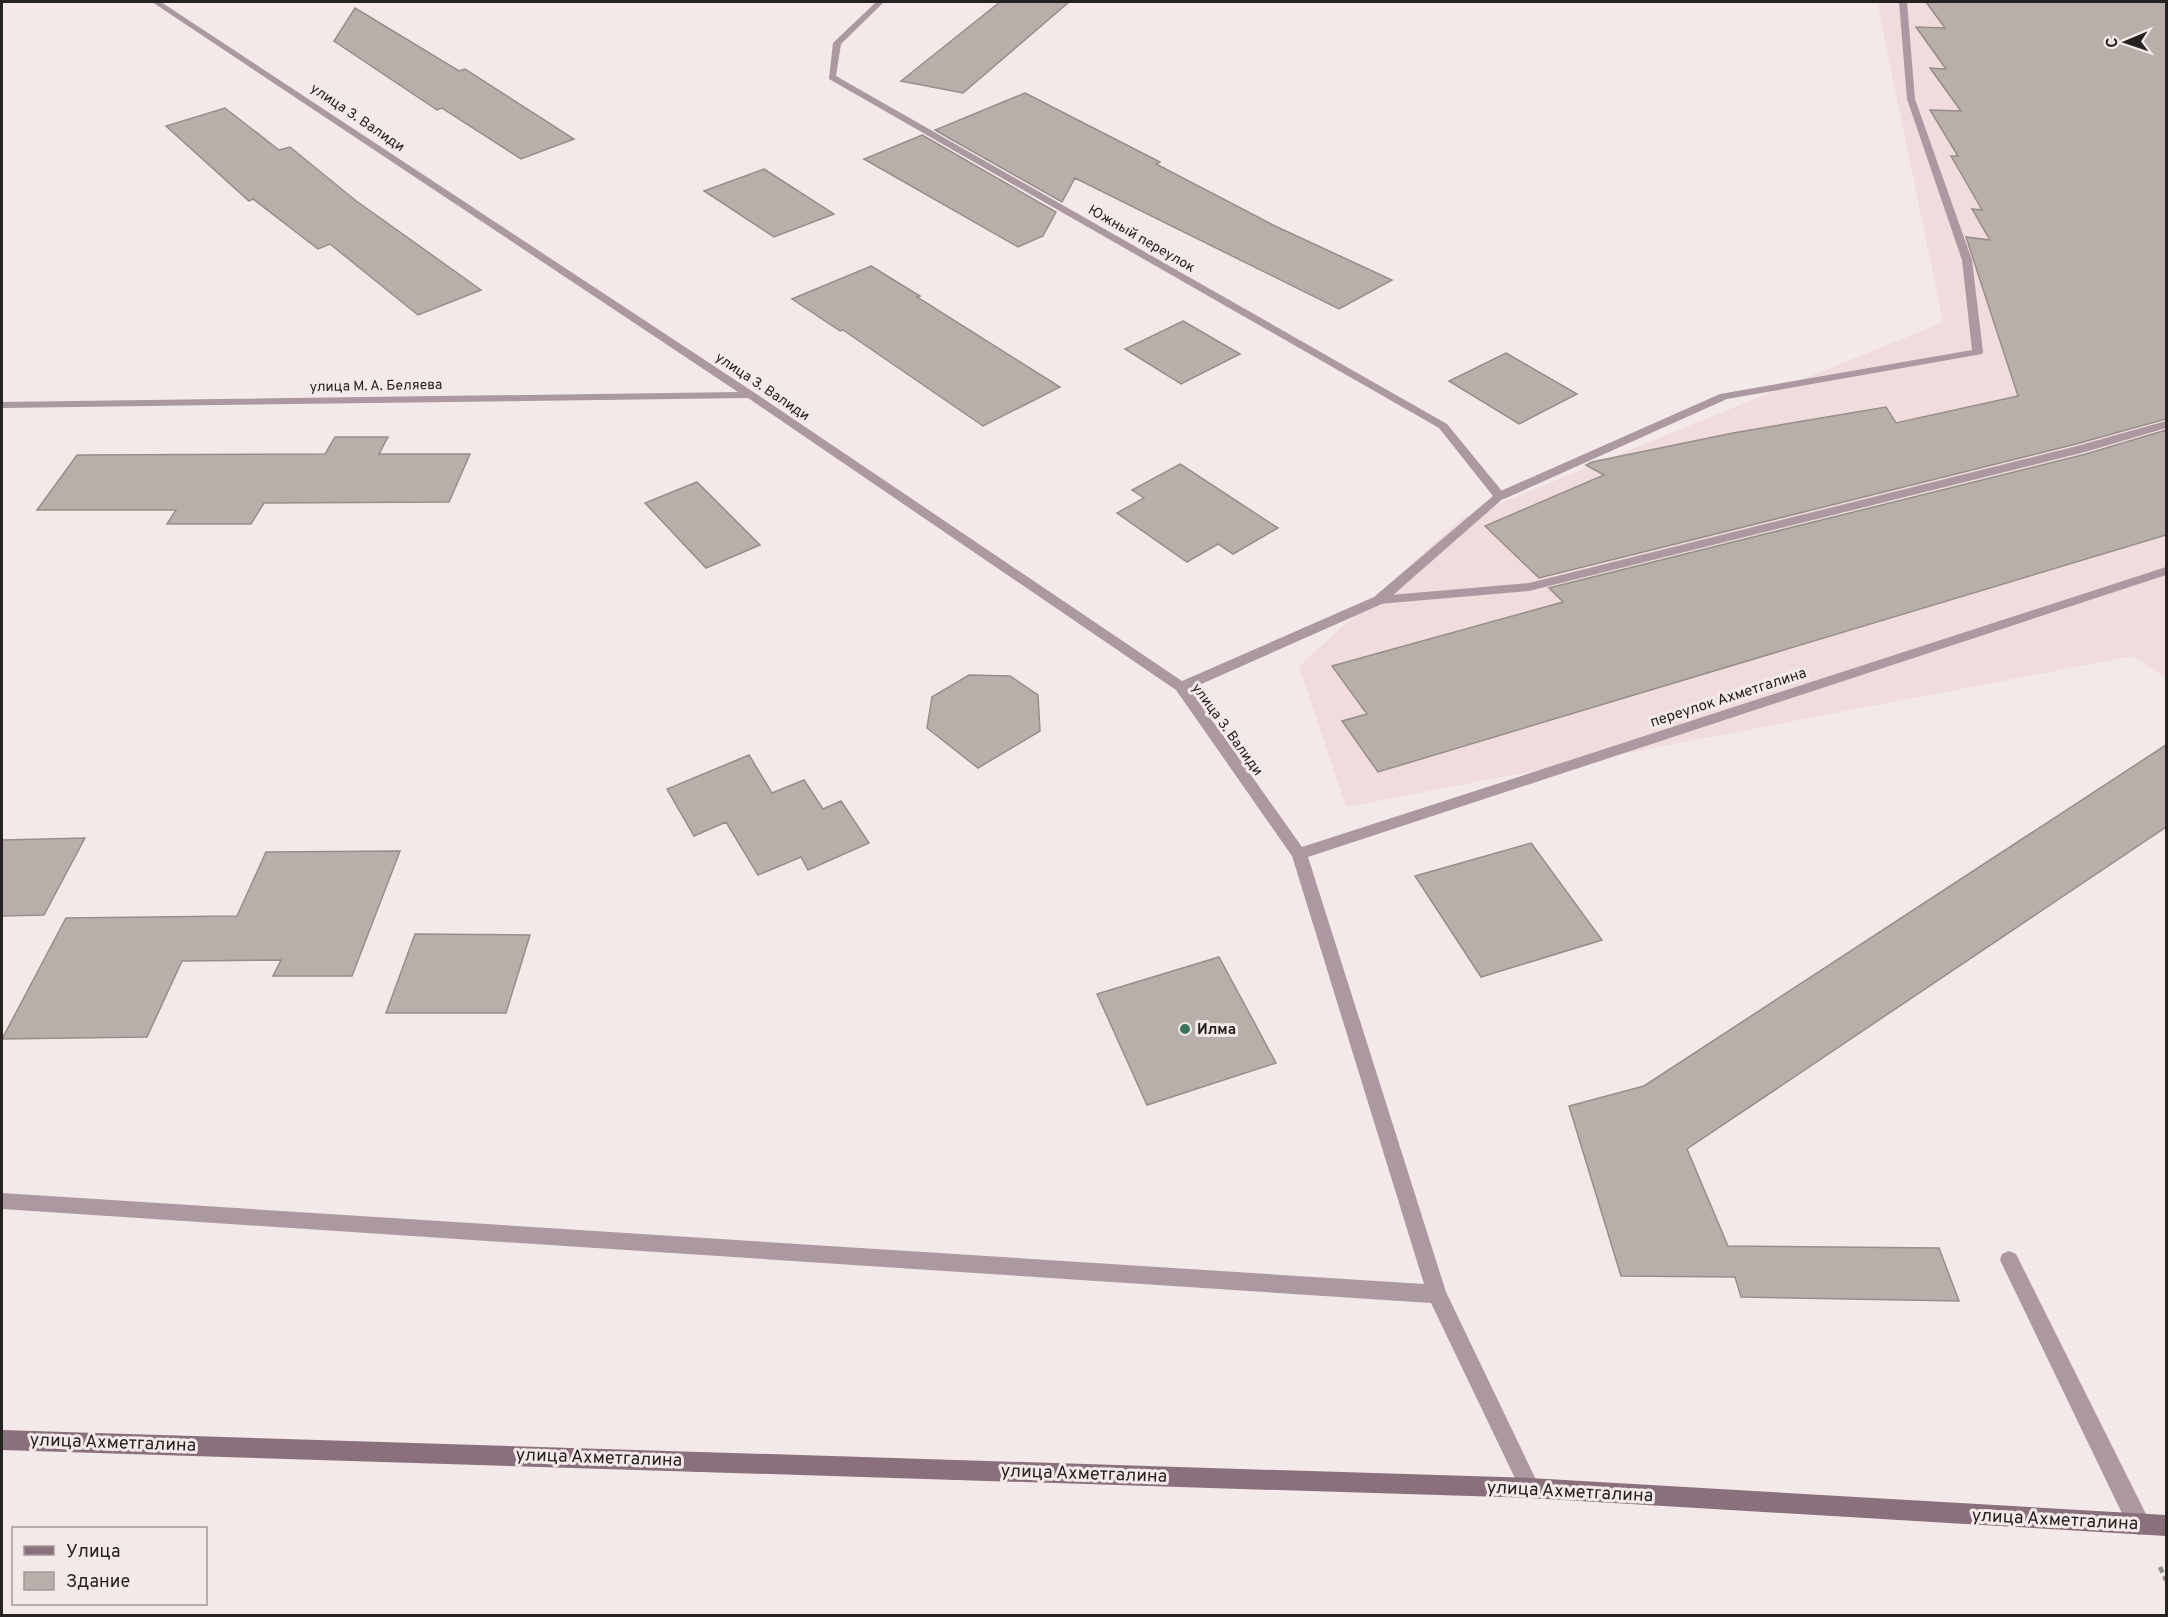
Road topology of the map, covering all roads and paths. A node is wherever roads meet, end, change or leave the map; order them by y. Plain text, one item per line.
1 (156, 2) edge
2 (880, 2) edge
3 (1903, 2) edge
4 (751, 395) junction
5 (2, 405) edge
6 (2166, 424) edge
7 (1500, 495) junction
8 (2166, 571) edge
9 (1379, 600) junction
10 (1180, 687) junction
11 (1299, 854) junction
12 (2, 1201) edge
13 (2008, 1260) dead end
14 (1437, 1294) junction
15 (2, 1440) edge
16 (1530, 1488) junction
17 (2139, 1524) junction
18 (2166, 1526) edge

1 - 4 street, улица З. Валиди
2 - 7 street, Южный переулок
3 - 7 street
4 - 5 street, улица М. А. Беляева
4 - 10 street, улица З. Валиди
6 - 9 street
7 - 9 street
8 - 11 street, переулок Ахметгалина
9 - 10 street
10 - 11 street, улица З. Валиди
11 - 14 street, улица З. Валиди
12 - 14 street
13 - 17 street
14 - 16 street, улица З. Валиди
15 - 16 main road, улица Ахметгалина
16 - 17 main road, улица Ахметгалина
17 - 18 main road, улица Ахметгалина

